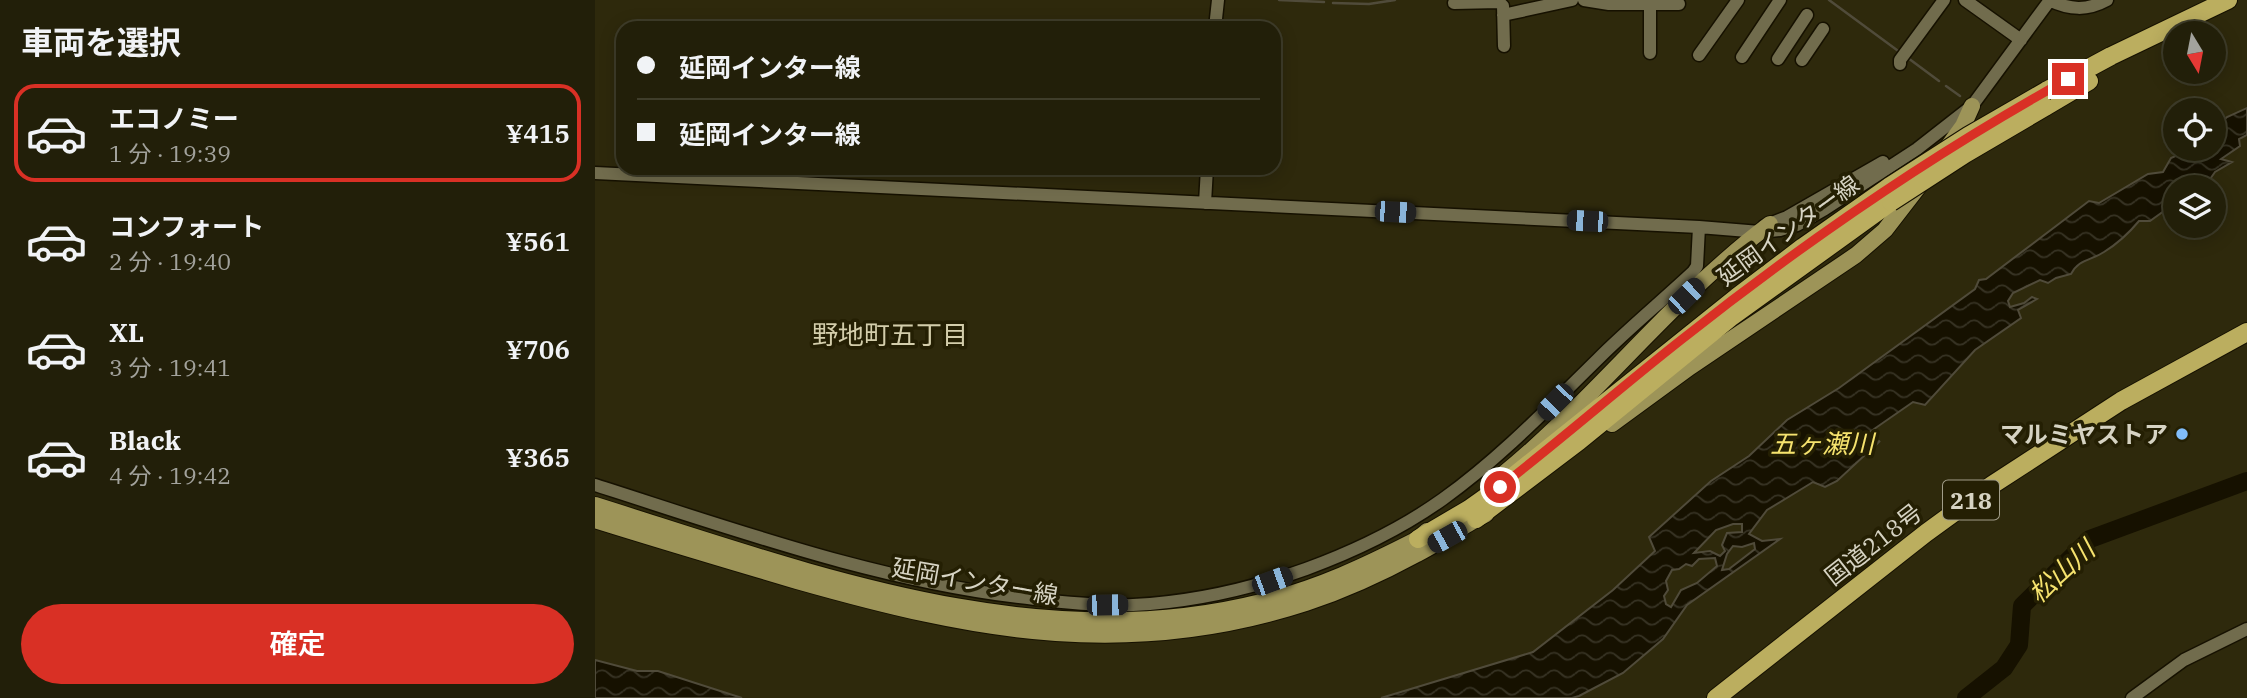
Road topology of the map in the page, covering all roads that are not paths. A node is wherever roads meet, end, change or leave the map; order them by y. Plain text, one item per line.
1 (1572, 0) edge
2 (1584, 0) edge
3 (1738, 0) edge
4 (1780, 0) edge
5 (1944, 0) edge
6 (1965, 0) edge
7 (2050, 0) edge
8 (2107, 0) edge
9 (2228, 0) edge
10 (2245, 0) edge
11 (1217, 2) edge
12 (1454, 3) dead end
13 (1650, 4) junction
14 (1679, 4) dead end
15 (1503, 15) junction
16 (1807, 15) dead end
17 (1216, 21) edge
18 (2201, 21) edge
19 (1823, 29) dead end
20 (2021, 40) junction
21 (2163, 40) edge
22 (1504, 46) dead end
23 (1650, 52) dead end
24 (1699, 55) dead end
25 (1741, 57) dead end
26 (1778, 59) dead end
27 (1802, 60) dead end
28 (1900, 64) dead end
29 (2046, 99) junction
30 (1972, 106) junction
31 (595, 173) edge
32 (616, 174) edge
33 (636, 175) edge
34 (1207, 175) edge
35 (1891, 194) junction
36 (1205, 203) junction
37 (1699, 227) junction
38 (1765, 228) junction
39 (2247, 332) edge
40 (595, 485) edge
41 (595, 505) edge
42 (1476, 519) junction
43 (595, 520) edge
44 (1418, 539) junction
45 (2247, 629) edge
46 (1716, 698) edge
47 (2132, 698) edge

1 - 15 street
2 - 13 street
3 - 24 street
4 - 25 street
5 - 28 street
6 - 20 street
7 - 8 street
7 - 20 street
9 - 29 highway, 延岡インター線
10 - 18 highway, 延岡インター線
11 - 17 street
12 - 15 street
13 - 14 street
13 - 23 street
15 - 22 street
16 - 26 street
19 - 27 street
20 - 30 street
21 - 29 highway, 延岡インター線
29 - 35 highway, 延岡インター線, bridge
30 - 38 street
30 - 42 main road
31 - 32 street
33 - 36 street
34 - 36 street
35 - 42 highway, 延岡インター線
35 - 44 highway, 延岡インター線
36 - 37 street
37 - 38 street
37 - 40 street
38 - 44 main road
39 - 46 highway, 国道218号 / 218
41 - 44 main road, 延岡インター線
42 - 43 main road, 延岡インター線
45 - 47 street

